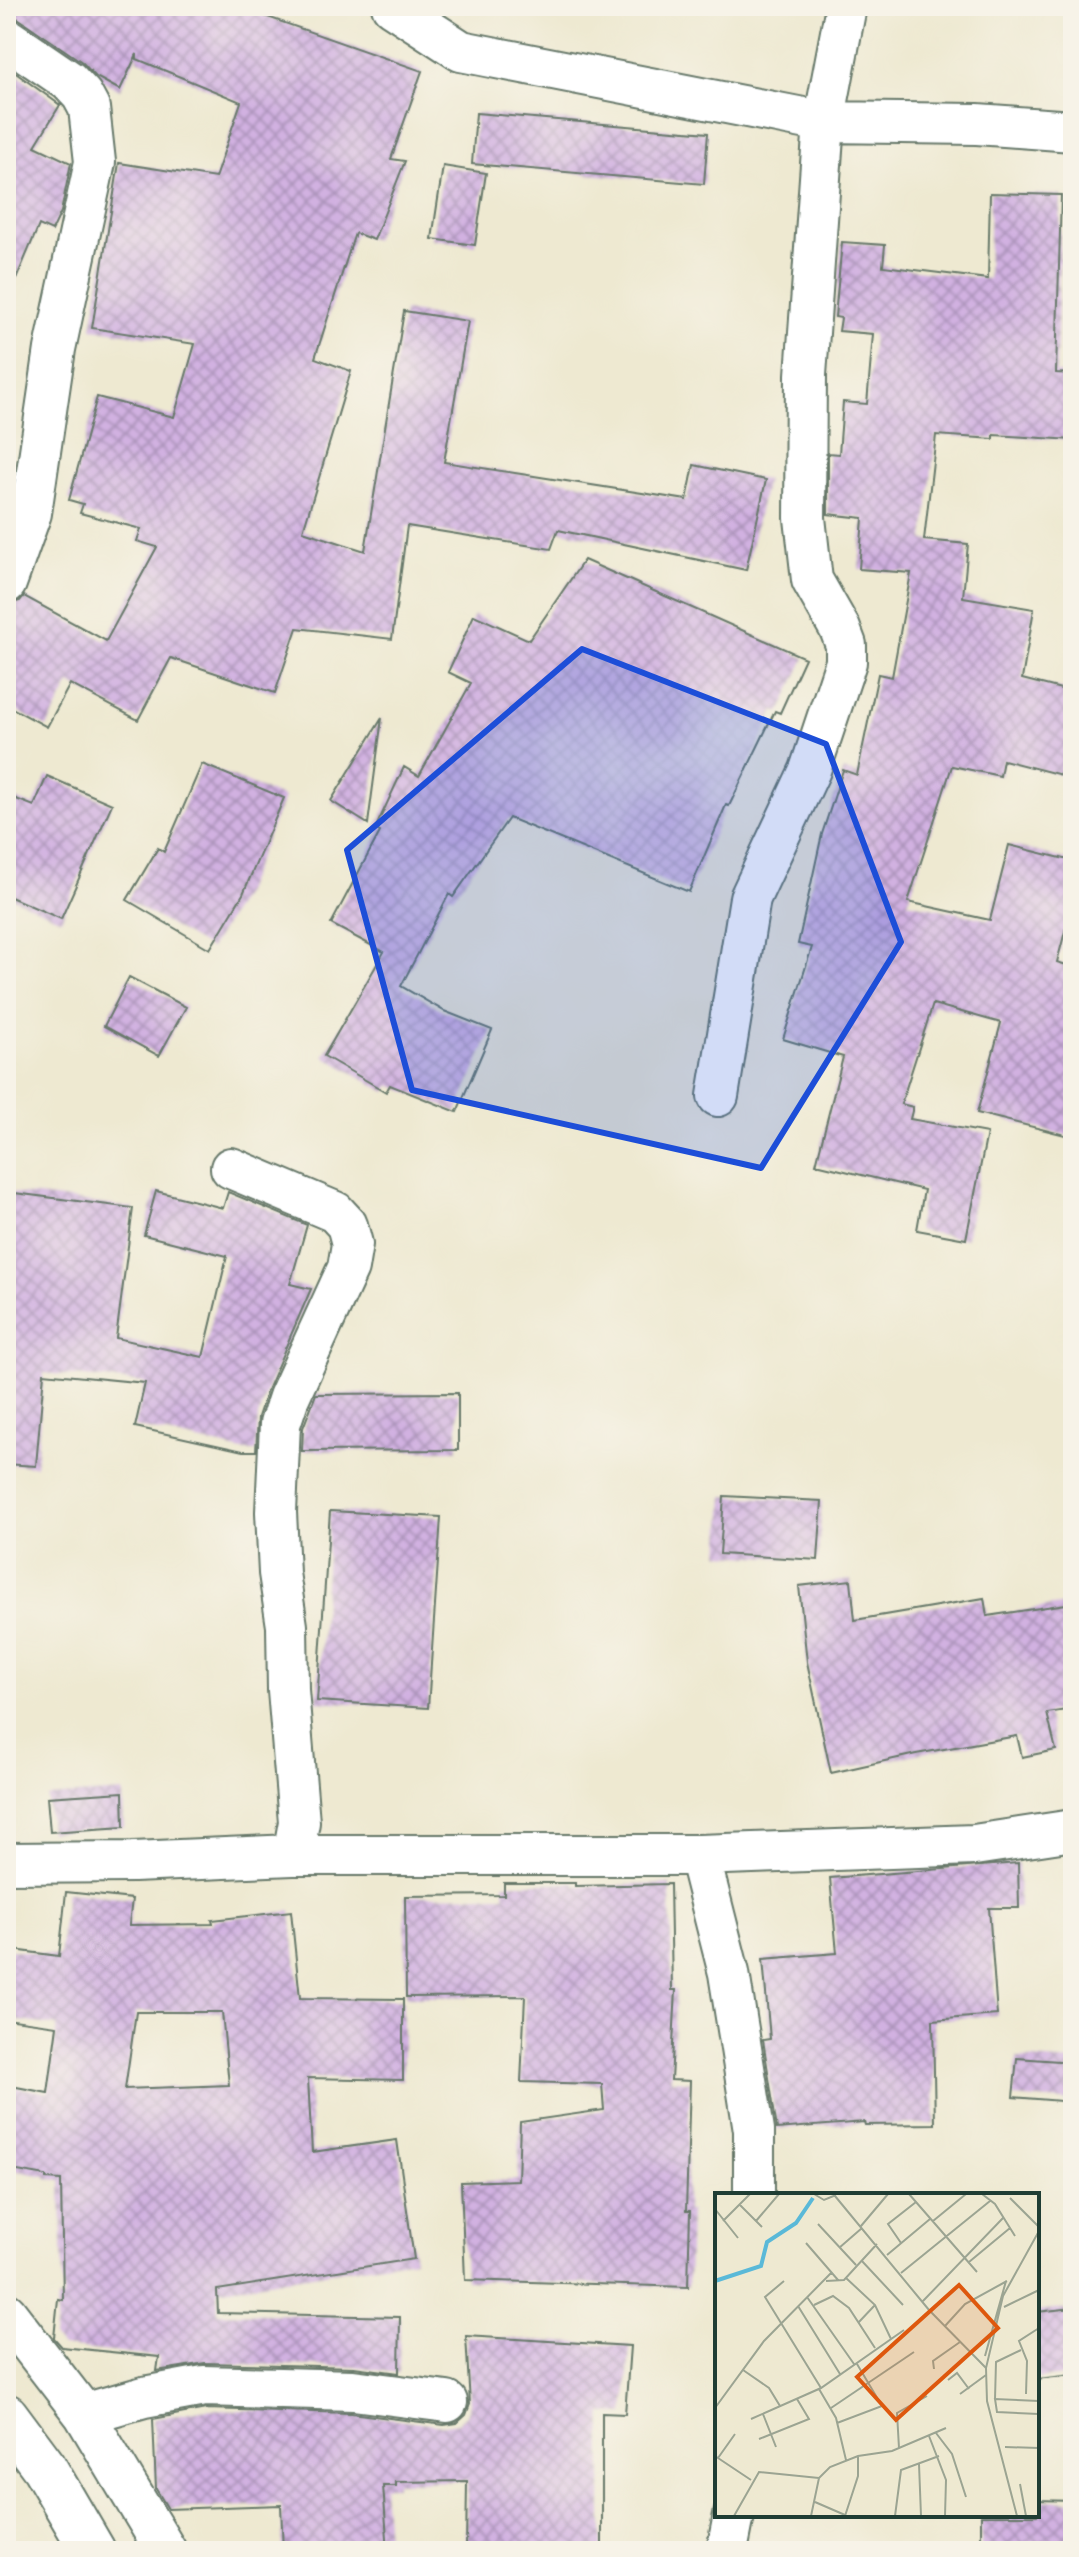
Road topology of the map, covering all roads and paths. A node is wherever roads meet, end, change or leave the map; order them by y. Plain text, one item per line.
1 (392, 6) edge
2 (846, 6) edge
3 (6, 38) edge
4 (824, 122) junction
5 (1073, 131) edge
6 (6, 583) edge
7 (718, 1096) dead end
8 (231, 1168) dead end
9 (1073, 1830) edge
10 (293, 1855) junction
11 (699, 1855) junction
12 (6, 1863) edge
13 (754, 2193) edge
14 (6, 2313) edge
15 (447, 2402) dead end
16 (84, 2414) junction
17 (6, 2416) edge
18 (734, 2517) edge
19 (93, 2551) edge
20 (166, 2551) edge
21 (727, 2551) edge

1 - 4 street
2 - 4 street
3 - 6 street
4 - 5 street
4 - 7 street
8 - 10 street
9 - 11 street
10 - 11 street
10 - 12 street
11 - 13 street
14 - 16 street
15 - 16 street
16 - 20 street
17 - 19 main road
18 - 21 street

